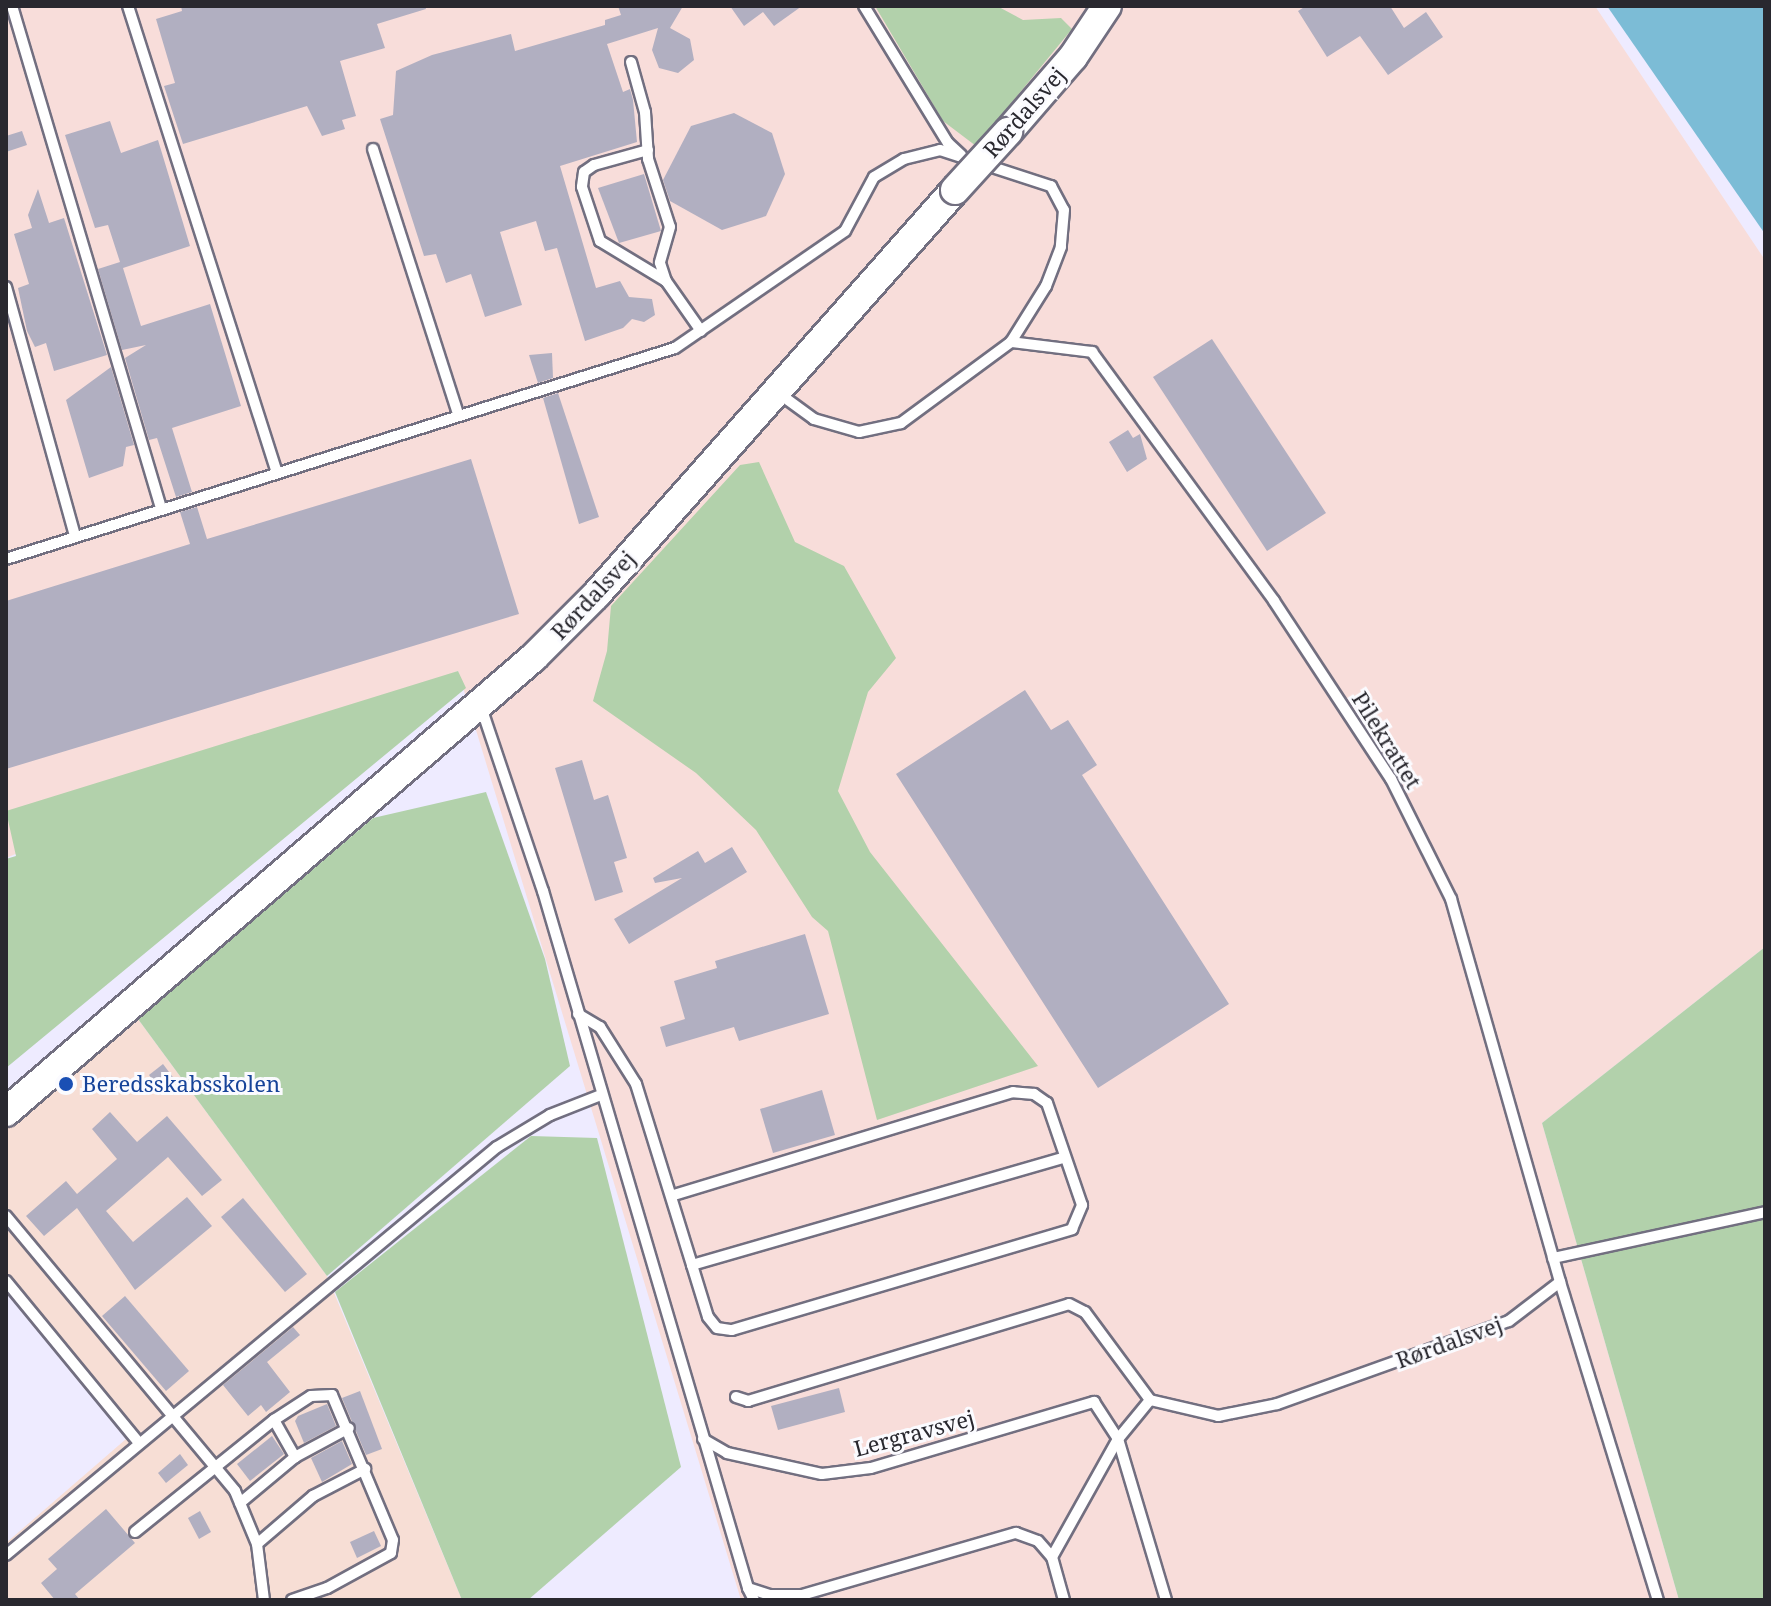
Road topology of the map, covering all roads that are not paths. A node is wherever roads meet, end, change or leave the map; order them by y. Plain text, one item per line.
1 (12, 6) edge
2 (128, 6) edge
3 (864, 6) edge
4 (1107, 6) edge
5 (631, 62) dead end
6 (373, 149) dead end
7 (648, 150) junction
8 (963, 157) junction
9 (666, 281) junction
10 (6, 287) edge
11 (701, 331) junction
12 (1011, 342) junction
13 (776, 390) junction
14 (458, 413) junction
15 (276, 470) junction
16 (161, 508) junction
17 (75, 536) junction
18 (6, 559) edge
19 (481, 707) junction
20 (578, 1014) junction
21 (601, 1095) junction
22 (6, 1112) edge
23 (1065, 1157) junction
24 (671, 1196) junction
25 (1765, 1212) edge
26 (6, 1216) edge
27 (1553, 1258) junction
28 (692, 1265) junction
29 (6, 1281) edge
30 (1560, 1282) junction
31 (736, 1397) dead end
32 (1150, 1400) junction
33 (173, 1414) junction
34 (274, 1420) junction
35 (349, 1428) junction
36 (703, 1439) junction
37 (1118, 1439) junction
38 (139, 1443) junction
39 (295, 1457) junction
40 (214, 1465) junction
41 (365, 1469) junction
42 (240, 1503) junction
43 (135, 1532) dead end
44 (257, 1544) junction
45 (6, 1555) edge
46 (1052, 1557) junction
47 (748, 1588) junction
48 (264, 1600) edge
49 (292, 1600) edge
50 (754, 1600) edge
51 (1064, 1600) edge
52 (1166, 1600) edge
53 (1658, 1600) edge

1 - 16 lane
2 - 15 lane
3 - 8 lane
4 - 13 street, Rørdalsvej, bridge
5 - 7 lane
6 - 14 lane
7 - 9 lane
7 - 9 lane
8 - 11 lane
8 - 12 lane
9 - 11 lane
10 - 17 lane
11 - 14 lane
12 - 13 lane
12 - 27 lane, Pilekrattet
13 - 19 street, Rørdalsvej
14 - 15 lane
15 - 16 lane
16 - 17 lane
17 - 18 lane
19 - 20 lane
19 - 22 street, Rørdalsvej
20 - 21 lane
20 - 24 lane
21 - 33 lane
21 - 36 lane
23 - 24 lane
23 - 28 lane
23 - 28 lane
24 - 28 lane
25 - 27 lane
26 - 33 lane
27 - 30 lane, Pilekrattet
29 - 38 lane
30 - 32 lane, Rørdalsvej
30 - 53 lane
31 - 32 lane
32 - 37 lane
33 - 38 lane
33 - 40 lane
34 - 35 lane
34 - 39 lane
34 - 40 lane
35 - 39 lane
35 - 41 lane
36 - 37 lane, Lergravsvej
36 - 47 lane
37 - 46 lane
37 - 52 lane, Lergravsvej
38 - 45 lane
39 - 42 lane
40 - 42 lane
40 - 43 lane
41 - 44 lane
41 - 49 lane
42 - 44 lane
44 - 48 lane
46 - 47 lane
46 - 51 lane
47 - 50 lane

